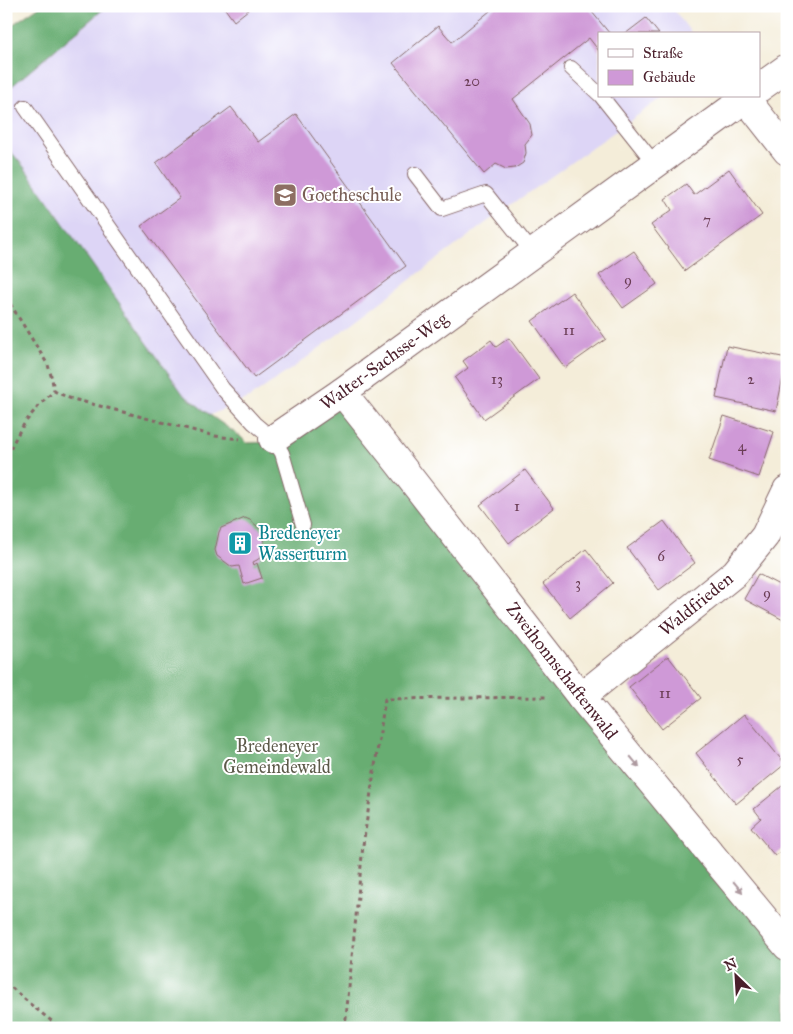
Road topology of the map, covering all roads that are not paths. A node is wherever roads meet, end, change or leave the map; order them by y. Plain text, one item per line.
1 (571, 68) dead end
2 (787, 68) edge
3 (760, 88) edge
4 (598, 93) edge
5 (602, 98) edge
6 (746, 98) edge
7 (754, 98) edge
8 (26, 107) dead end
9 (787, 151) edge
10 (655, 164) junction
11 (415, 174) dead end
12 (534, 253) junction
13 (342, 392) junction
14 (273, 439) junction
15 (787, 490) edge
16 (303, 524) dead end
17 (581, 697) junction
18 (787, 946) edge

1 - 4 lane
2 - 3 street, Walter-Sachsse-Weg
5 - 10 lane
6 - 10 street, Walter-Sachsse-Weg
7 - 9 street
8 - 14 lane
10 - 12 street, Walter-Sachsse-Weg
11 - 12 lane
12 - 13 street, Walter-Sachsse-Weg
13 - 14 street, Walter-Sachsse-Weg
13 - 17 street, Zweihonnschaftenwald
14 - 16 lane
15 - 17 street, Waldfrieden
17 -> 18 street, Zweihonnschaftenwald

